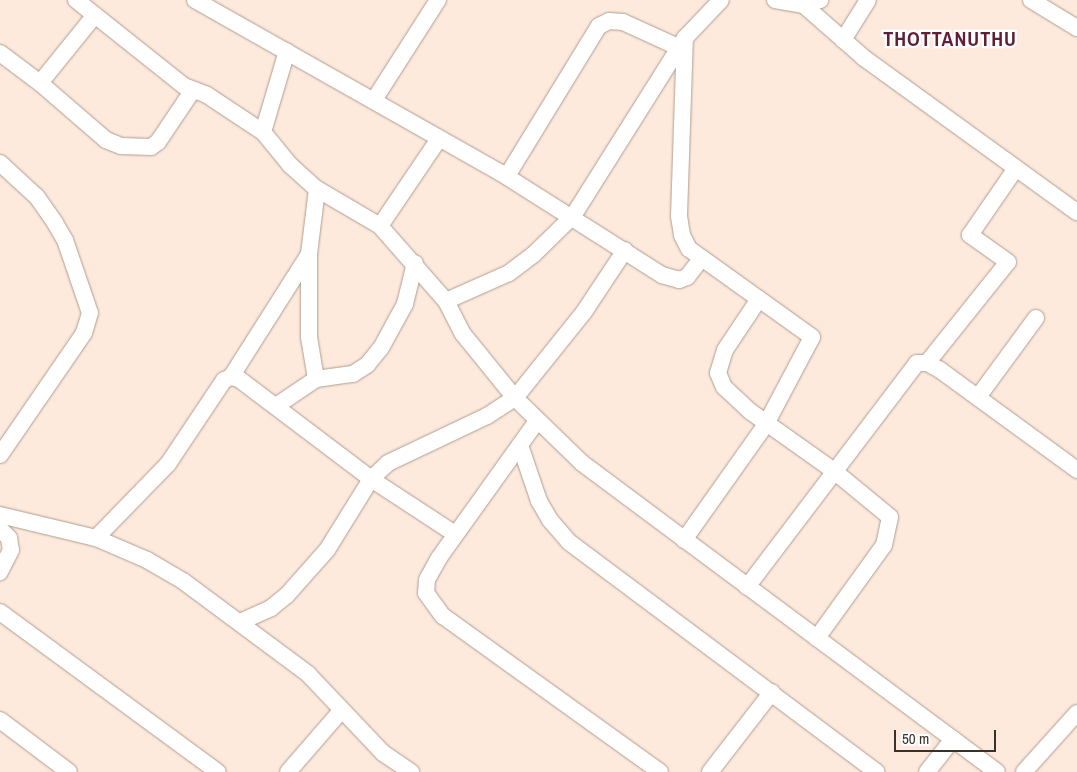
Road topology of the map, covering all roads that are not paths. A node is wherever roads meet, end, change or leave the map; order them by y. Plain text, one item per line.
1 (76, 0) edge
2 (195, 0) edge
3 (438, 0) edge
4 (720, 0) edge
5 (775, 0) edge
6 (820, 0) edge
7 (868, 0) edge
8 (1031, 0) edge
9 (800, 2) edge
10 (1052, 5) edge
11 (95, 15) junction
12 (1077, 28) edge
13 (843, 40) junction
14 (683, 43) junction
15 (287, 51) junction
16 (0, 53) edge
17 (40, 83) junction
18 (194, 90) junction
19 (374, 100) junction
20 (263, 132) junction
21 (440, 139) junction
22 (0, 163) edge
23 (1016, 168) junction
24 (507, 176) junction
25 (317, 189) junction
26 (1077, 212) edge
27 (573, 216) junction
28 (380, 226) junction
29 (625, 250) junction
30 (309, 254) junction
31 (702, 258) junction
32 (415, 262) junction
33 (759, 299) junction
34 (446, 301) junction
35 (1036, 318) dead end
36 (927, 363) junction
37 (231, 377) junction
38 (316, 379) junction
39 (978, 397) junction
40 (515, 398) junction
41 (276, 406) junction
42 (537, 421) junction
43 (766, 424) junction
44 (520, 445) junction
45 (0, 455) edge
46 (1077, 470) edge
47 (834, 471) junction
48 (371, 479) junction
49 (0, 515) edge
50 (0, 530) edge
51 (455, 534) junction
52 (96, 538) junction
53 (684, 540) junction
54 (0, 572) edge
55 (747, 587) junction
56 (0, 612) edge
57 (240, 622) junction
58 (817, 638) junction
59 (772, 692) junction
60 (341, 710) junction
61 (1077, 712) edge
62 (0, 720) edge
63 (953, 739) junction
64 (69, 772) edge
65 (218, 772) edge
66 (288, 772) edge
67 (411, 772) edge
68 (660, 772) edge
69 (710, 772) edge
70 (877, 772) edge
71 (927, 772) edge
72 (997, 772) edge
73 (1024, 772) edge

1 - 11 street
2 - 15 street
3 - 19 street
4 - 14 street
5 - 9 street
6 - 9 street
7 - 13 street
8 - 10 street
9 - 13 street
10 - 12 street
11 - 17 street
11 - 18 street
13 - 23 street
14 - 24 street
14 - 27 street
14 - 31 street
15 - 19 street
15 - 20 street
16 - 17 street
17 - 18 street
18 - 20 street
19 - 21 street
20 - 25 street
21 - 24 street
21 - 28 street
22 - 45 street
23 - 26 street
23 - 36 street
24 - 27 street
25 - 28 street
25 - 30 street
27 - 29 street
27 - 34 street
28 - 32 street
29 - 31 street
29 - 40 street
30 - 37 street
30 - 38 street
31 - 33 street
32 - 34 street
32 - 38 street
33 - 43 street
33 - 43 street
34 - 40 street
35 - 39 street
36 - 39 street
36 - 47 street
37 - 41 street
37 - 52 street
38 - 41 street
39 - 46 street
40 - 42 street
40 - 48 street
41 - 48 street
42 - 44 street
42 - 53 street
43 - 47 street
43 - 53 street
44 - 51 street
44 - 59 street
47 - 55 street
47 - 58 street
48 - 51 street
48 - 57 street
49 - 52 street
50 - 54 street
51 - 68 street
52 - 57 street
53 - 55 street
55 - 58 street
56 - 65 street
57 - 60 street
58 - 63 street
59 - 69 street
59 - 70 street
60 - 66 street
60 - 67 street
61 - 73 street
62 - 64 street
63 - 71 street
63 - 72 street

